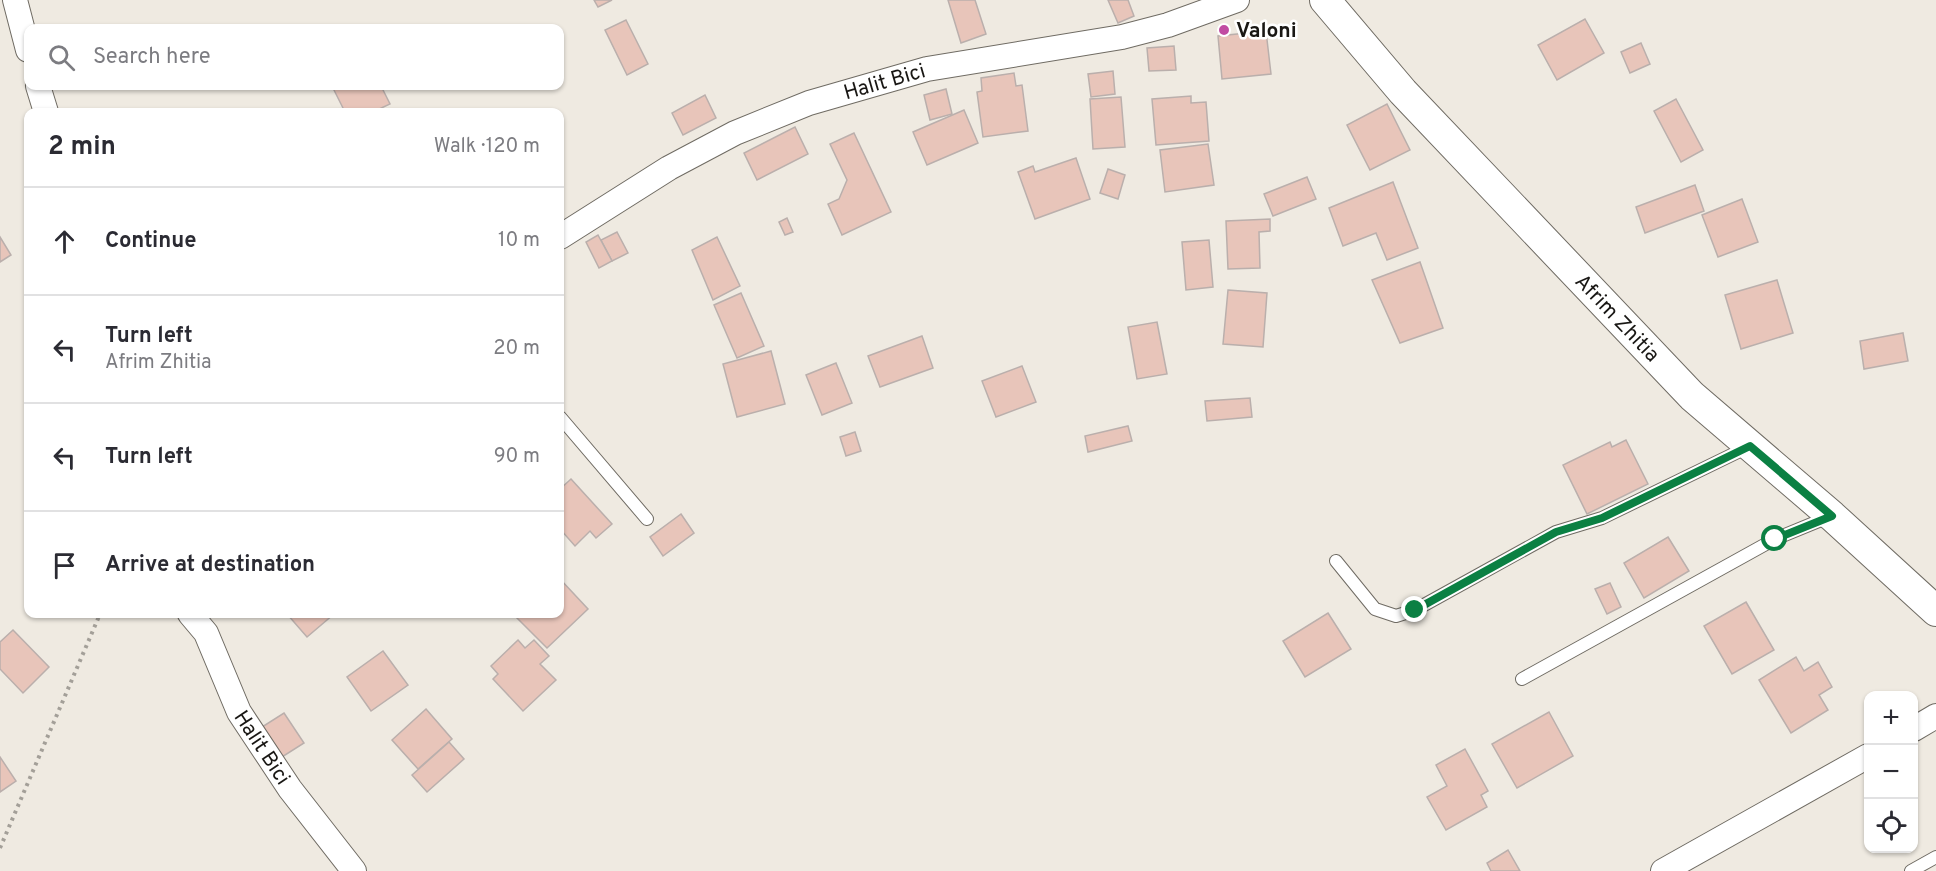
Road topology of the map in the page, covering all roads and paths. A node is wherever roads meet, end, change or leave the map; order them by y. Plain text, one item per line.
1 (15, 0) edge
2 (1237, 0) edge
3 (1325, 0) edge
4 (24, 35) edge
5 (39, 90) edge
6 (45, 108) edge
7 (564, 234) edge
8 (564, 422) edge
9 (1750, 446) junction
10 (1832, 516) junction
11 (647, 519) dead end
12 (1336, 561) dead end
13 (1936, 611) edge
14 (98, 618) edge
15 (193, 618) edge
16 (1522, 679) dead end
17 (1936, 716) edge
18 (1918, 727) edge
19 (1864, 759) edge
20 (0, 848) edge
21 (1936, 858) edge
22 (354, 871) edge
23 (1663, 871) edge
24 (1911, 871) edge

1 - 4 street
2 - 7 street, Halit Bici
3 - 9 street, Afrim Zhitia
5 - 6 street
8 - 11 lane
9 - 10 street, Afrim Zhitia
9 - 12 lane
10 - 13 street, Afrim Zhitia
10 - 16 lane
14 - 20 path
15 - 22 street, Halit Bici
17 - 18 street
19 - 23 street
21 - 24 lane

